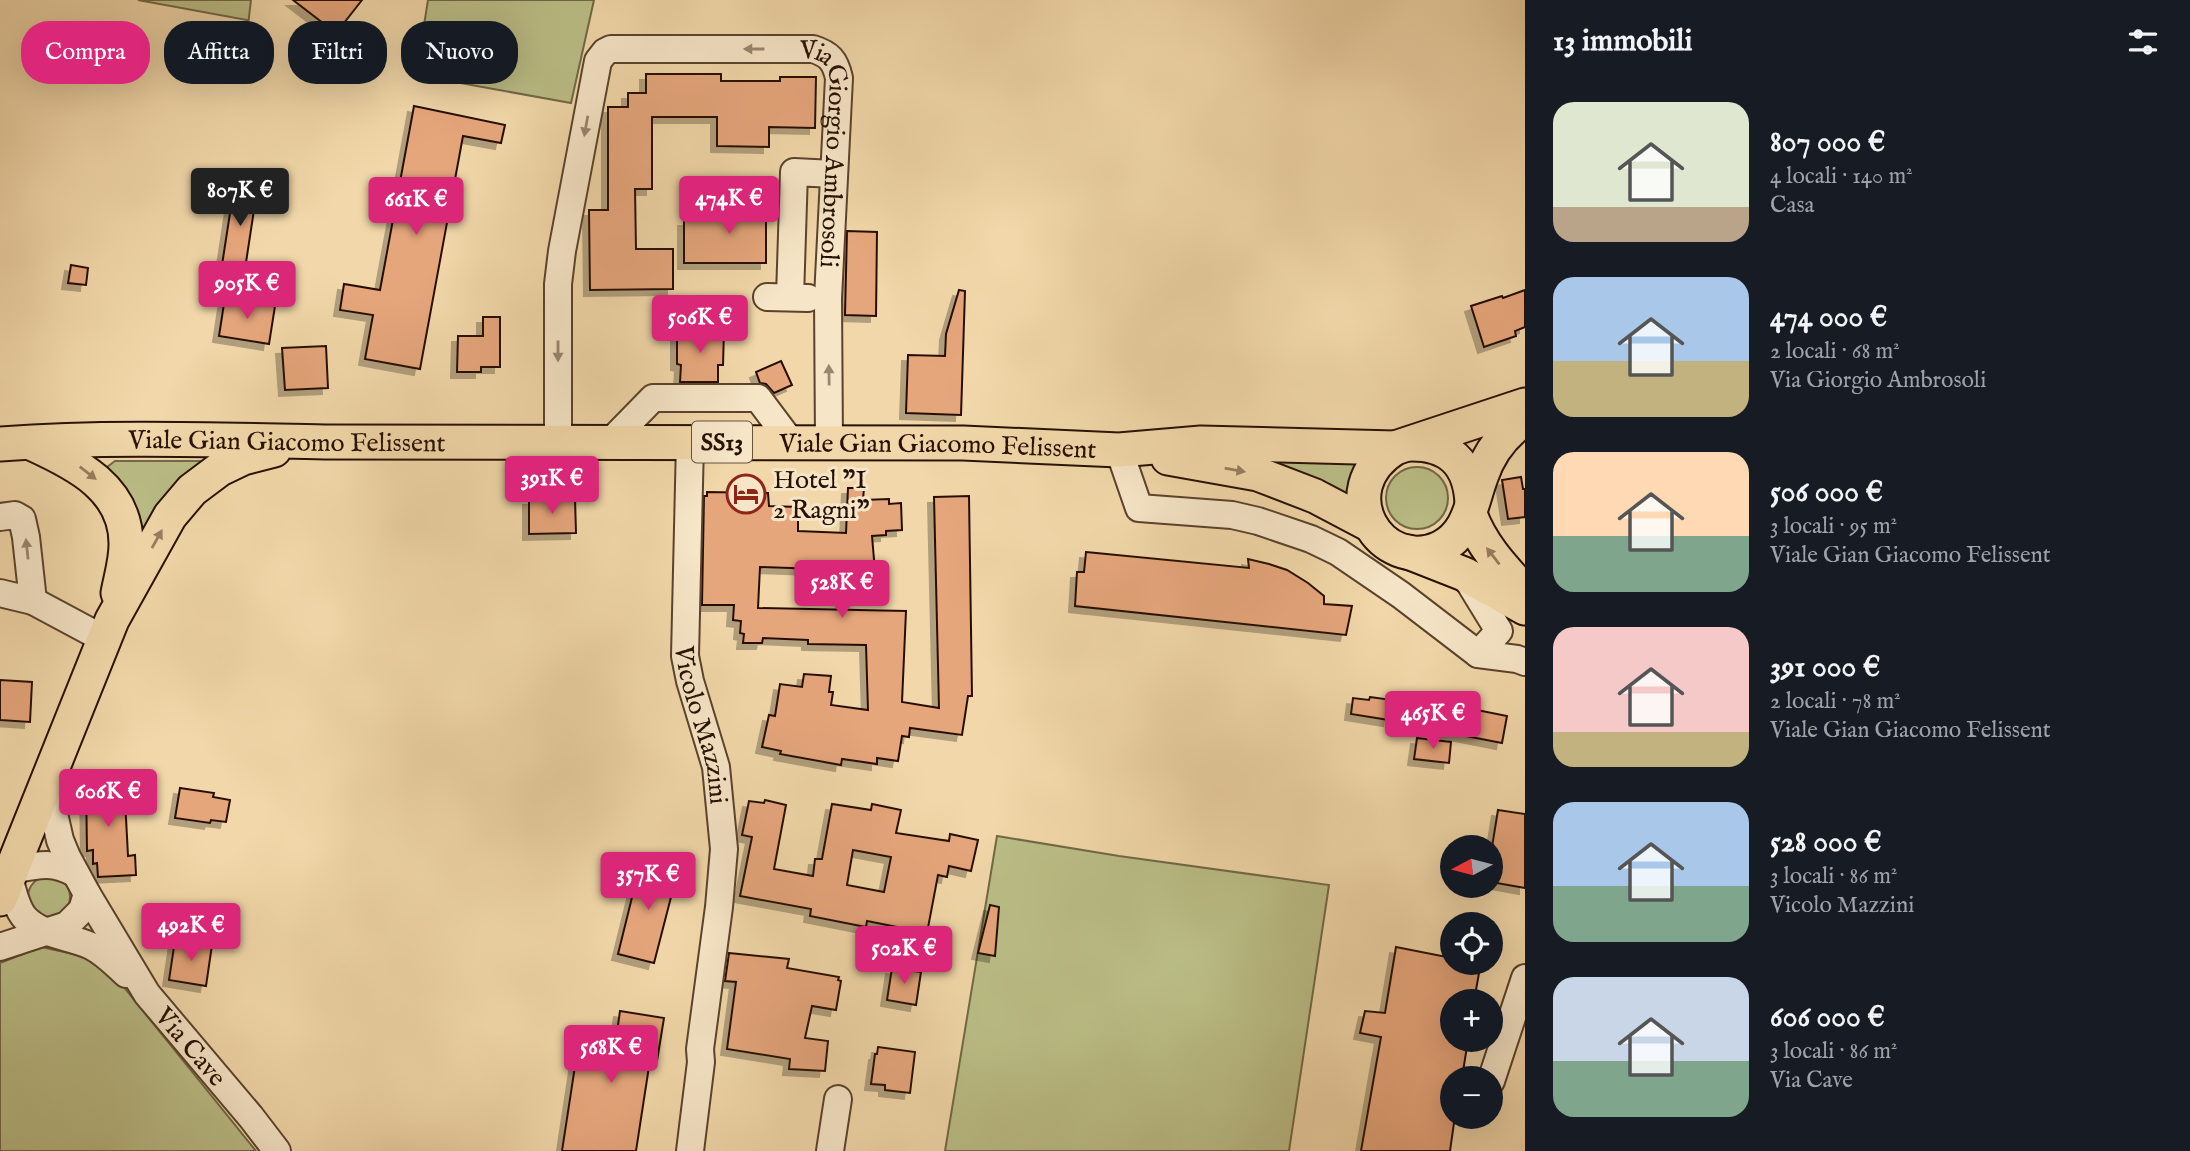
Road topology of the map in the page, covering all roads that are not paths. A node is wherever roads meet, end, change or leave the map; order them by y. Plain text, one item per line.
1 (834, 174) junction
2 (828, 298) junction
3 (1525, 394) edge
4 (1525, 405) edge
5 (1525, 419) edge
6 (325, 442) junction
7 (558, 442) junction
8 (610, 442) junction
9 (690, 442) junction
10 (791, 442) junction
11 (14, 443) edge
12 (829, 443) junction
13 (1201, 443) junction
14 (1402, 446) junction
15 (1119, 450) junction
16 (1471, 509) junction
17 (0, 517) edge
18 (1370, 525) junction
19 (1406, 551) junction
20 (1464, 574) junction
21 (1525, 592) edge
22 (0, 593) edge
23 (33, 601) junction
24 (1525, 608) edge
25 (108, 629) junction
26 (1478, 654) junction
27 (1525, 662) edge
28 (47, 783) junction
29 (7, 882) edge
30 (81, 884) junction
31 (46, 932) junction
32 (0, 947) edge
33 (1525, 978) edge
34 (147, 994) junction
35 (1496, 1066) edge
36 (838, 1099) dead end
37 (277, 1151) edge
38 (690, 1151) edge
39 (830, 1151) edge

1 - 2 street, Via Giorgio Ambrosoli
1 - 2 street
1 -> 7 street, Via Giorgio Ambrosoli
12 -> 2 street, Via Giorgio Ambrosoli
3 - 13 main road
4 - 14 main road, Viale Gian Giacomo Felissent
5 - 16 main road
6 - 7 main road, Viale Gian Giacomo Felissent / SS13
6 - 11 main road, Viale Gian Giacomo Felissent / SS13
25 -> 6 main road
7 - 8 main road, Viale Gian Giacomo Felissent / SS13
8 - 9 main road, Viale Gian Giacomo Felissent / SS13
8 - 10 street
9 - 10 main road, Viale Gian Giacomo Felissent / SS13
9 - 38 street, Vicolo Mazzini
10 - 12 main road, Viale Gian Giacomo Felissent / SS13
11 -> 25 main road
12 - 15 main road, Viale Gian Giacomo Felissent / SS13
13 - 14 main road, Viale Gian Giacomo Felissent
13 - 15 main road, Viale Gian Giacomo Felissent
14 - 16 main road, Viale Gian Giacomo Felissent
14 - 18 main road, Viale Gian Giacomo Felissent
15 -> 18 main road, Viale Gian Giacomo Felissent
15 - 26 street
16 - 19 main road
21 -> 16 main road, Viale Gian Giacomo Felissent
23 -> 17 street
18 - 19 main road, Viale Gian Giacomo Felissent
19 - 20 main road, Viale Gian Giacomo Felissent
20 - 24 main road, Viale Gian Giacomo Felissent
20 - 26 street
22 - 23 street
23 - 25 street
25 - 28 main road
26 - 27 street
28 - 29 main road
28 - 30 street, Via Cave
29 - 30 street
29 - 31 street
30 - 31 street
30 - 34 street, Via Cave
31 - 32 street
31 - 34 street
33 - 35 street
34 - 37 street, Via Cave
36 - 39 street

